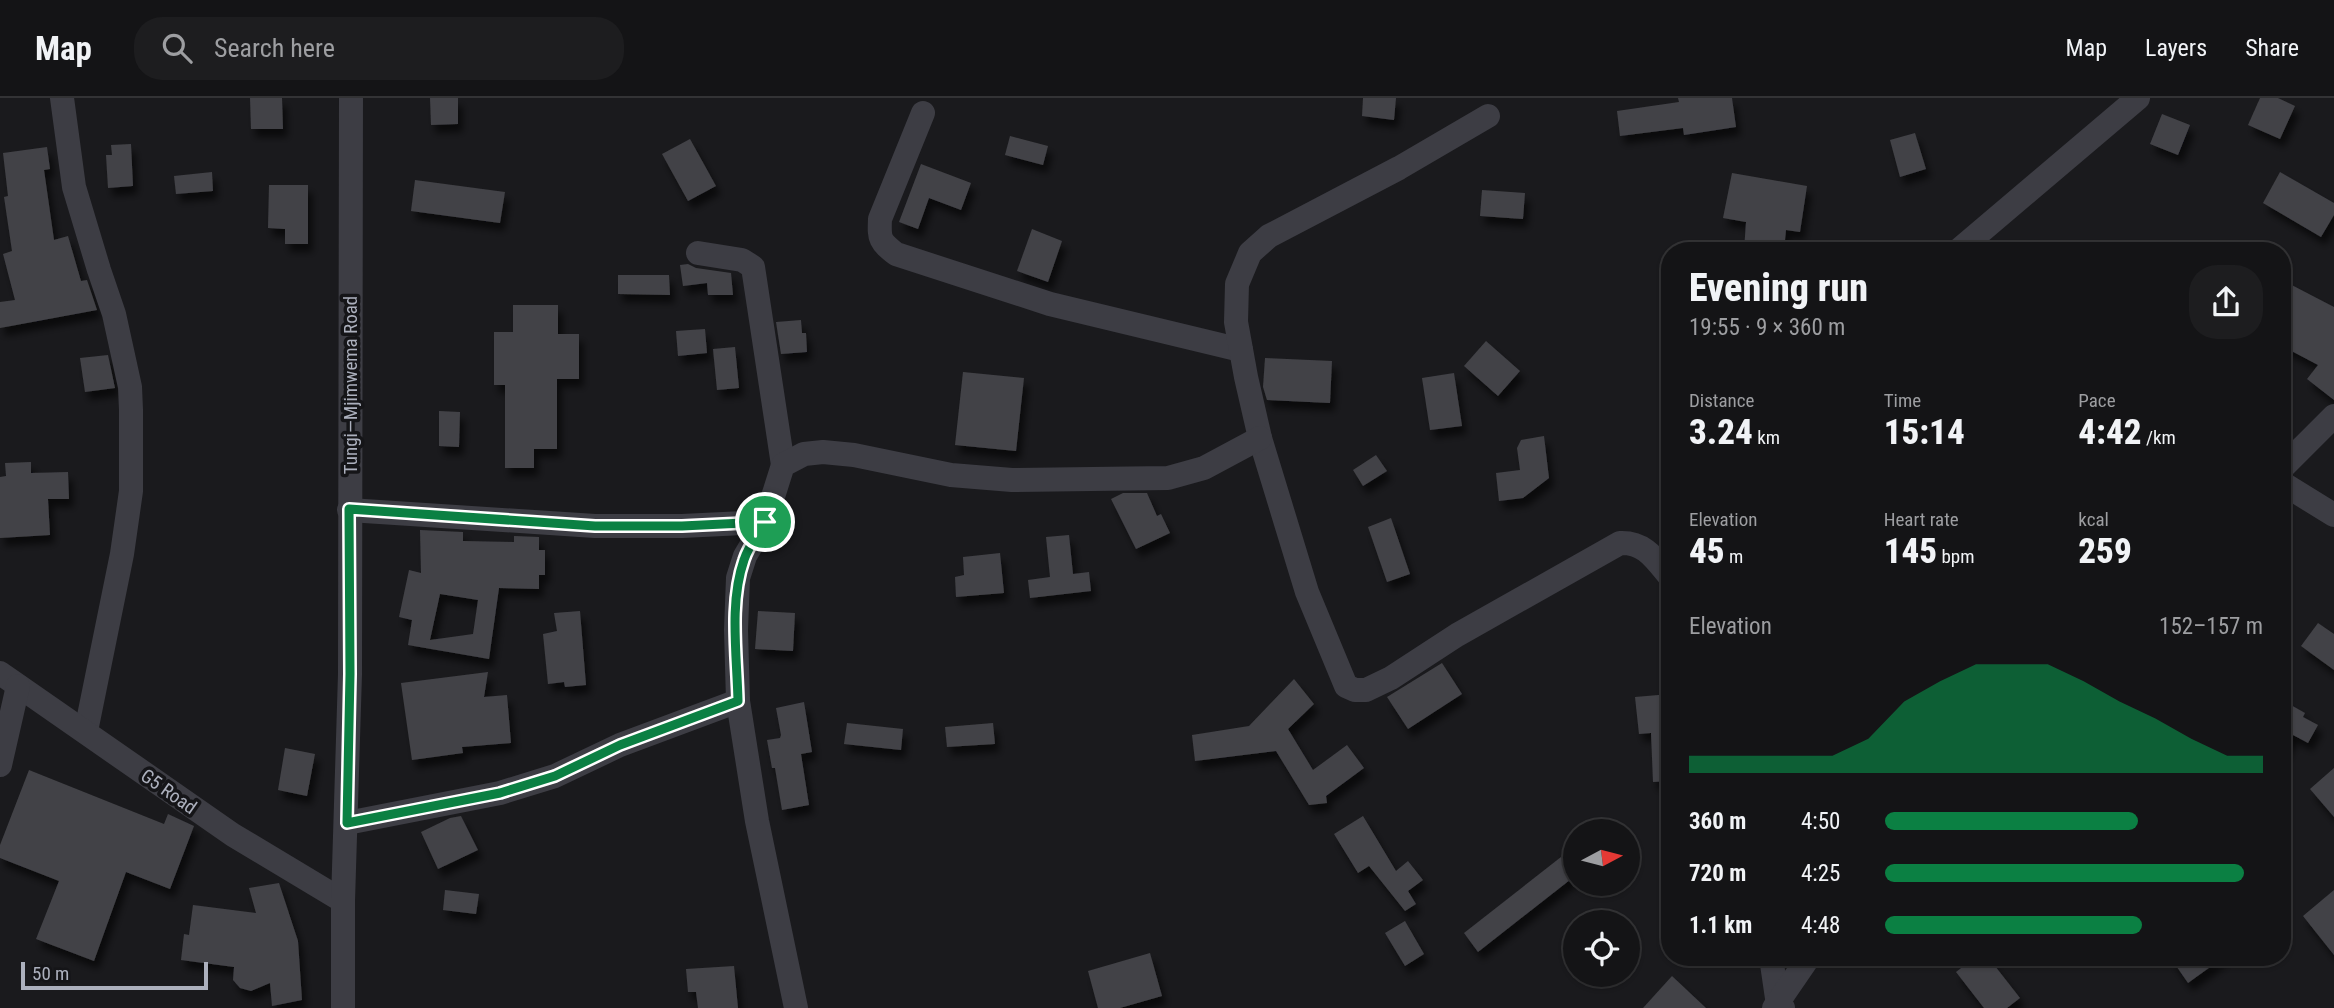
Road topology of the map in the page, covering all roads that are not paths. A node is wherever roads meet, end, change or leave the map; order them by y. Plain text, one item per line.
1 (62, 98) edge
2 (351, 98) edge
3 (2138, 98) edge
4 (923, 113) dead end
5 (1488, 116) dead end
6 (1968, 242) edge
7 (698, 253) dead end
8 (1241, 350) junction
9 (2334, 416) edge
10 (1260, 438) junction
11 (2291, 459) edge
12 (783, 465) junction
13 (2291, 489) edge
14 (349, 509) junction
15 (2334, 516) edge
16 (765, 522) junction
17 (1661, 566) edge
18 (9, 680) edge
19 (738, 701) junction
20 (86, 731) junction
21 (0, 765) edge
22 (347, 823) junction
23 (343, 901) junction
24 (1772, 966) edge
25 (1803, 966) edge
26 (1778, 1007) edge
27 (343, 1008) edge
28 (796, 1008) edge

1 - 20 street
2 - 14 street, Tungi—Mjimwema Road
3 - 6 street
4 - 8 street
5 - 8 street
7 - 12 street
8 - 10 street
9 - 11 street
10 - 12 street
10 - 17 street
12 - 16 street
13 - 15 street
14 - 16 street
14 - 22 street, Tungi—Mjimwema Road
16 - 19 street
18 - 20 street, G5 Road
18 - 21 street
19 - 22 street
19 - 28 street
20 - 23 street, G5 Road
22 - 23 street, Tungi—Mjimwema Road
23 - 27 street, Tungi—Mjimwema Road
24 - 26 street
25 - 26 street

